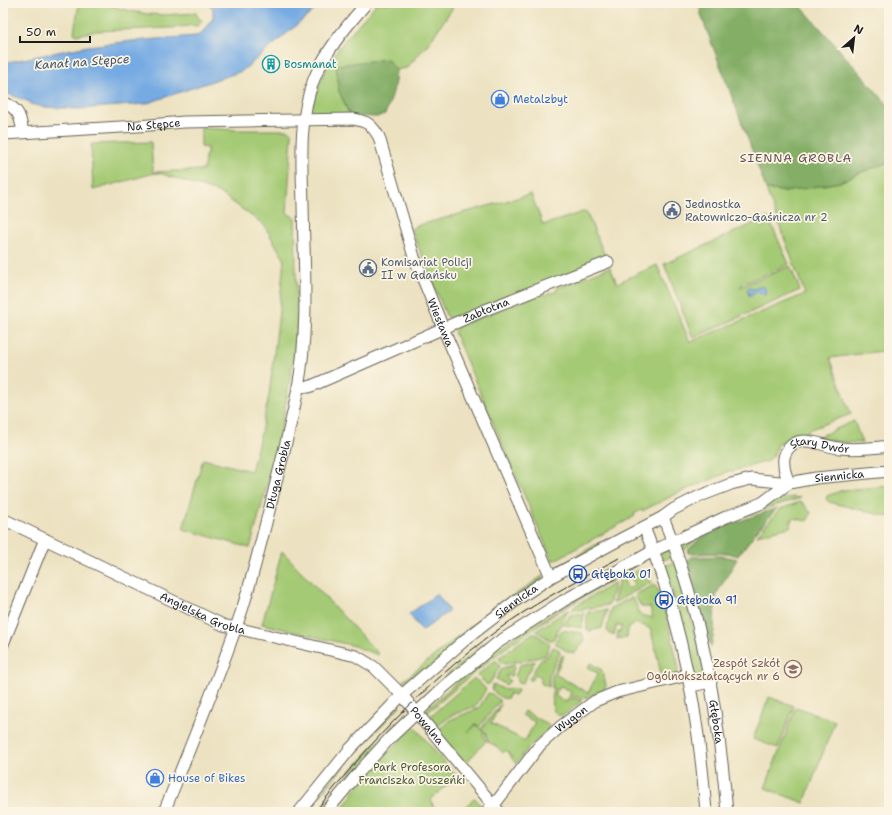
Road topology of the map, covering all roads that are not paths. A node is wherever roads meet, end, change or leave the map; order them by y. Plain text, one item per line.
1 (364, 3) edge
2 (3, 102) edge
3 (304, 121) junction
4 (23, 132) junction
5 (3, 134) edge
6 (608, 262) dead end
7 (443, 328) junction
8 (298, 386) junction
9 (889, 446) edge
10 (889, 471) edge
11 (789, 483) junction
12 (663, 517) junction
13 (3, 519) edge
14 (644, 527) junction
15 (45, 540) junction
16 (673, 541) junction
17 (654, 551) junction
18 (551, 577) junction
19 (235, 628) junction
20 (3, 644) edge
21 (690, 681) junction
22 (711, 682) junction
23 (402, 695) junction
24 (416, 712) junction
25 (493, 810) edge
26 (164, 812) edge
27 (300, 812) edge
28 (326, 812) edge
29 (706, 812) edge
30 (727, 812) edge

1 - 3 street
2 - 4 street
3 - 4 street, Na Stępce
3 - 7 street, Wiesława
3 - 8 street, Długa Grobla
4 - 5 street, Na Stępce
6 - 7 street, Zabłotna
7 - 8 street, Zabłotna
7 - 18 street, Wiesława
8 - 19 street, Długa Grobla
9 - 11 street, Stary Dwór
10 - 11 street, Siennicka
11 - 12 street, Siennicka
11 - 16 street, Siennicka
12 - 14 street, Siennicka
12 - 16 street, Głęboka
13 - 15 street, Angielska Grobla
14 - 17 street, Głęboka
14 - 18 street, Siennicka
15 - 19 street, Angielska Grobla
15 - 20 street
16 - 17 street, Siennicka
16 - 22 street, Głęboka
17 - 21 street, Głęboka
17 - 24 street, Siennicka
18 - 23 street, Siennicka
19 - 23 street, Angielska Grobla
19 - 26 street, Długa Grobla
21 - 22 street, Wygon
21 - 25 street, Wygon
21 - 29 street, Głęboka
22 - 30 street, Głęboka
23 - 24 street, Powalna
23 - 27 street, Siennicka
24 - 25 street, Powalna
24 - 28 street, Siennicka

